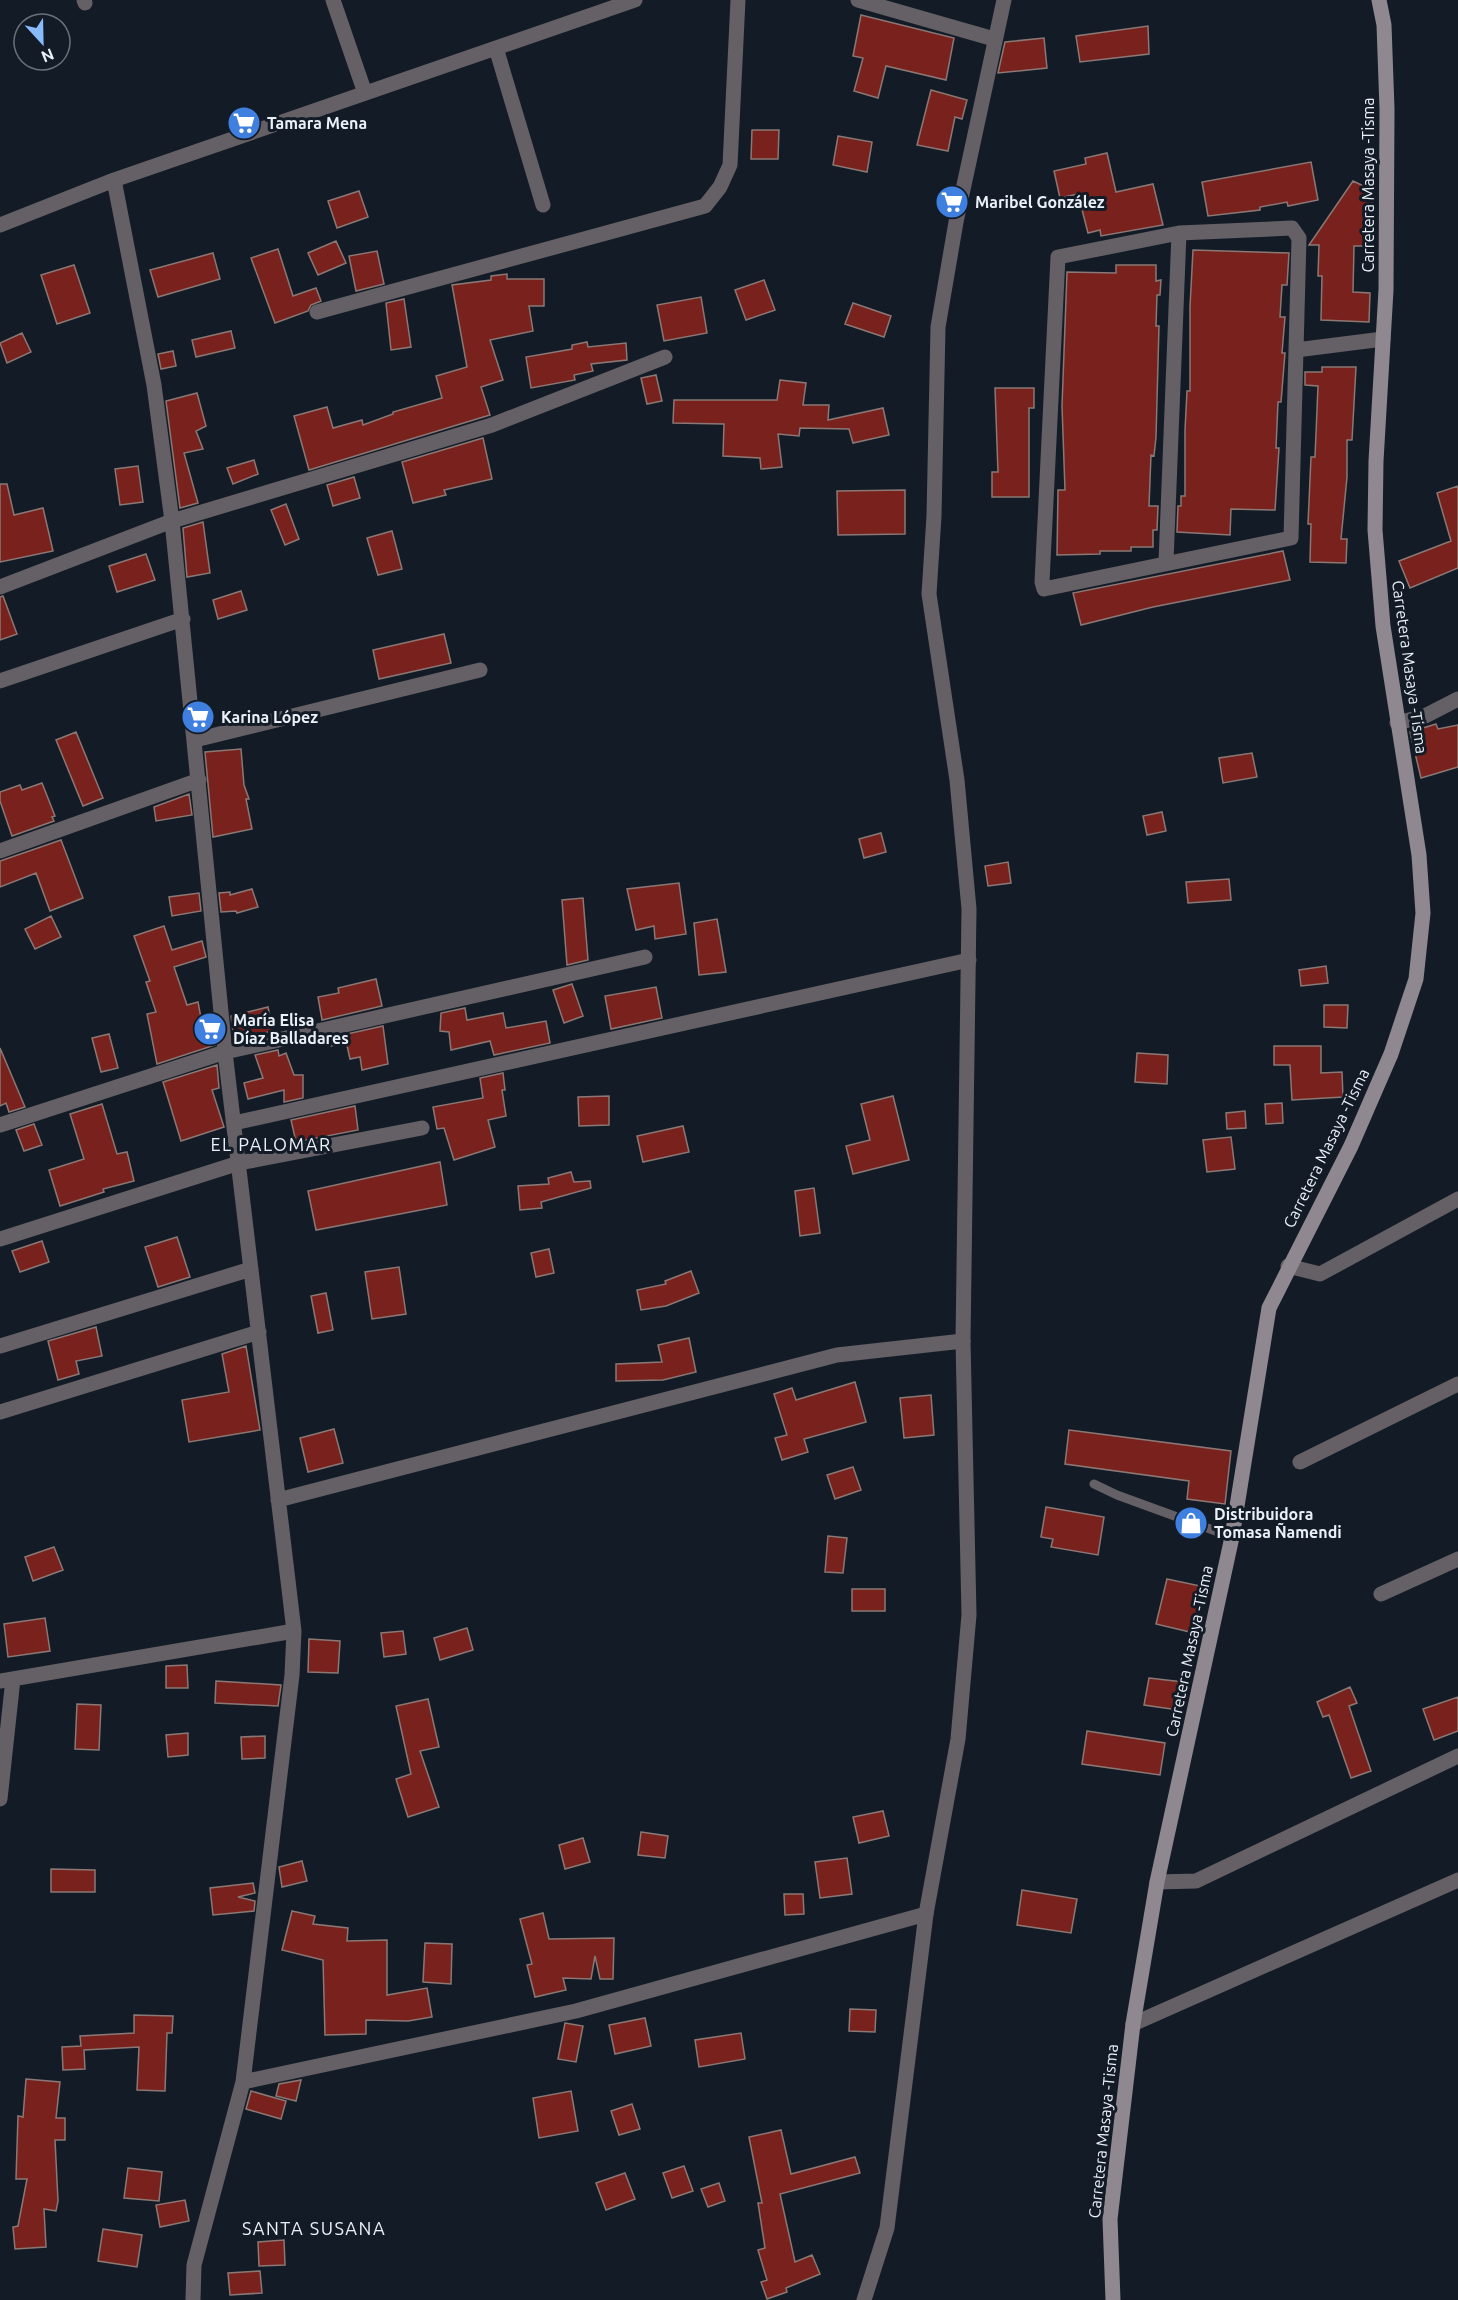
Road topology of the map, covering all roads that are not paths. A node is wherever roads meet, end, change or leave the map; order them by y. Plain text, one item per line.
1 (333, 0) edge
2 (634, 0) edge
3 (738, 0) edge
4 (858, 0) edge
5 (1004, 0) edge
6 (1379, 0) edge
7 (994, 39) junction
8 (496, 48) junction
9 (365, 93) junction
10 (114, 180) junction
11 (543, 205) dead end
12 (0, 225) edge
13 (1179, 233) junction
14 (317, 312) dead end
15 (1383, 339) junction
16 (1296, 350) junction
17 (665, 357) dead end
18 (172, 521) junction
19 (1166, 562) junction
20 (0, 587) edge
21 (183, 619) junction
22 (480, 670) dead end
23 (0, 681) edge
24 (1458, 699) edge
25 (1397, 723) junction
26 (195, 740) junction
27 (199, 780) junction
28 (0, 850) edge
29 (645, 957) dead end
30 (969, 960) junction
31 (225, 1052) junction
32 (234, 1123) junction
33 (0, 1125) edge
34 (422, 1128) dead end
35 (239, 1163) junction
36 (1458, 1198) edge
37 (0, 1239) edge
38 (1288, 1266) junction
39 (251, 1269) junction
40 (259, 1332) junction
41 (963, 1341) junction
42 (0, 1346) edge
43 (1458, 1384) edge
44 (0, 1412) edge
45 (1300, 1462) dead end
46 (1094, 1484) dead end
47 (278, 1500) junction
48 (1232, 1537) junction
49 (1458, 1560) edge
50 (1381, 1594) dead end
51 (294, 1631) junction
52 (7, 1680) edge
53 (1458, 1756) edge
54 (0, 1799) edge
55 (1458, 1880) edge
56 (1156, 1882) junction
57 (926, 1914) junction
58 (1133, 2024) junction
59 (243, 2082) junction
60 (193, 2300) edge
61 (864, 2300) edge
62 (1113, 2300) edge

1 - 9 street
2 - 8 street
3 - 14 street
4 - 7 street
5 - 7 street
6 - 15 main road, Carretera Masaya -Tisma
7 - 30 street
8 - 9 street
8 - 11 street
9 - 10 street
10 - 12 street
10 - 18 street
13 - 16 street
13 - 19 street
13 - 19 street
15 - 16 street
15 - 25 main road, Carretera Masaya -Tisma
16 - 19 street
17 - 18 street
18 - 20 street
18 - 21 street
21 - 23 street
21 - 26 street
22 - 26 street
24 - 25 street
25 - 38 main road, Carretera Masaya -Tisma
26 - 27 street
27 - 28 street
27 - 31 street
29 - 31 street
30 - 32 street
30 - 41 street
31 - 32 street
31 - 33 street
32 - 35 street
34 - 35 street
35 - 37 street
35 - 39 street
36 - 38 street
38 - 48 main road, Carretera Masaya -Tisma
39 - 40 street
39 - 42 street
40 - 44 street
40 - 47 street
41 - 47 street
41 - 57 street
43 - 45 street
46 - 48 lane
47 - 51 street
48 - 56 main road, Carretera Masaya -Tisma
49 - 50 street
51 - 52 street
51 - 59 street
52 - 54 street
53 - 56 street
55 - 58 street
56 - 58 main road, Carretera Masaya -Tisma
57 - 59 street
57 - 61 street
58 - 62 main road, Carretera Masaya -Tisma
59 - 60 street

